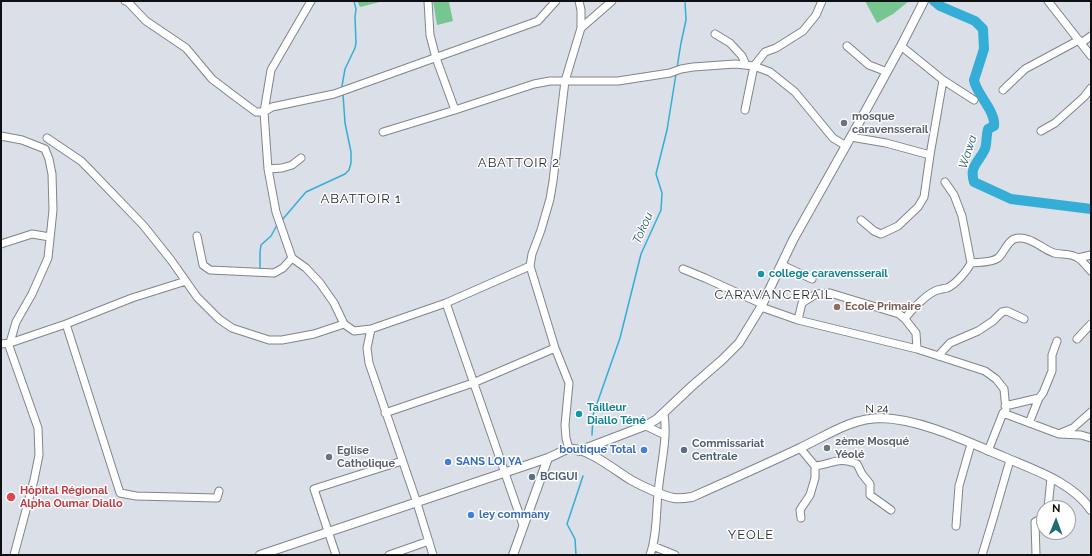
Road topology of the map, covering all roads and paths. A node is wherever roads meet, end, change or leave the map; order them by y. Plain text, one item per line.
1 (125, 1) edge
2 (311, 1) edge
3 (428, 1) edge
4 (556, 1) edge
5 (579, 1) edge
6 (612, 1) edge
7 (822, 1) edge
8 (1048, 1) edge
9 (923, 3) edge
10 (581, 28) junction
11 (715, 34) dead end
12 (1091, 36) edge
13 (1080, 42) junction
14 (847, 46) dead end
15 (901, 46) junction
16 (1091, 56) edge
17 (436, 58) junction
18 (746, 65) junction
19 (754, 66) junction
20 (887, 72) junction
21 (943, 80) junction
22 (565, 81) junction
23 (1091, 88) edge
24 (1003, 90) dead end
25 (974, 100) dead end
26 (455, 110) junction
27 (745, 110) dead end
28 (264, 112) junction
29 (1040, 131) dead end
30 (383, 132) dead end
31 (1, 136) edge
32 (851, 137) junction
33 (47, 138) dead end
34 (846, 146) junction
35 (930, 155) junction
36 (301, 158) dead end
37 (268, 168) junction
38 (945, 182) dead end
39 (861, 220) dead end
40 (197, 236) dead end
41 (50, 237) junction
42 (1, 244) edge
43 (1091, 255) edge
44 (292, 258) junction
45 (1078, 258) junction
46 (971, 263) junction
47 (782, 265) junction
48 (530, 266) junction
49 (682, 269) dead end
50 (1091, 271) edge
51 (812, 279) dead end
52 (186, 281) junction
53 (446, 303) junction
54 (761, 306) junction
55 (905, 319) junction
56 (1024, 319) dead end
57 (798, 320) junction
58 (66, 324) junction
59 (344, 324) junction
60 (1091, 324) edge
61 (371, 329) junction
62 (1077, 339) dead end
63 (1057, 341) dead end
64 (10, 343) junction
65 (1, 344) edge
66 (555, 348) junction
67 (917, 349) junction
68 (938, 356) junction
69 (473, 383) junction
70 (1039, 398) junction
71 (1004, 410) junction
72 (1091, 412) edge
73 (385, 413) junction
74 (660, 416) junction
75 (1029, 423) junction
76 (646, 426) junction
77 (1059, 434) junction
78 (665, 435) junction
79 (1091, 438) edge
80 (971, 444) junction
81 (800, 448) junction
82 (569, 449) junction
83 (579, 451) junction
84 (988, 451) junction
85 (548, 458) junction
86 (1010, 460) junction
87 (402, 461) junction
88 (815, 466) junction
89 (505, 472) junction
90 (1051, 478) junction
91 (219, 491) dead end
92 (658, 492) junction
93 (1049, 500) edge
94 (416, 502) junction
95 (1089, 505) edge
96 (891, 510) dead end
97 (801, 518) dead end
98 (1036, 521) edge
99 (524, 525) junction
100 (956, 526) dead end
101 (328, 532) junction
102 (429, 541) junction
103 (653, 546) junction
104 (14, 555) edge
105 (260, 555) edge
106 (336, 555) edge
107 (389, 555) edge
108 (433, 555) edge
109 (512, 555) edge
110 (650, 555) edge
111 (675, 555) edge
112 (982, 555) edge
113 (1036, 555) edge

1 - 28 street
2 - 28 street
3 - 17 street
4 - 17 street
5 - 10 street
6 - 10 street
7 - 19 street
8 - 13 street
9 - 15 main road
10 - 22 street
11 - 18 street
12 - 13 street
13 - 16 street
13 - 24 street
14 - 20 street
15 - 20 main road
15 - 21 street
17 - 26 street
17 - 28 street
18 - 19 street
18 - 22 street
19 - 27 street
19 - 34 street
20 - 32 main road
21 - 25 street
21 - 35 street
22 - 26 street
22 - 48 street
23 - 29 street
26 - 30 street
28 - 37 street
31 - 41 street
32 - 34 main road
32 - 35 street
33 - 52 street
34 - 47 main road
35 - 39 street
36 - 37 street
37 - 44 street
38 - 46 street
40 - 44 street
41 - 42 street
41 - 64 street
43 - 45 street
44 - 59 street
45 - 46 street
45 - 50 street
46 - 55 street
47 - 51 street
47 - 54 main road
48 - 53 street
48 - 66 street
49 - 54 street
52 - 58 street
52 - 59 street
53 - 61 street
53 - 69 street
54 - 57 street
54 - 74 main road
55 - 57 street
55 - 67 street
56 - 68 street
57 - 67 street
58 - 64 street
58 - 91 street
59 - 61 street
60 - 62 street
61 - 73 street
63 - 70 street
64 - 65 street
64 - 104 street
66 - 69 street
66 - 82 street
67 - 68 street
68 - 71 street
69 - 73 street
69 - 89 street
70 - 71 street
70 - 75 street
71 - 75 street
71 - 84 street
72 - 77 street
73 - 87 street
74 - 76 main road
74 - 78 street
75 - 77 street
76 - 78 street
76 - 83 main road
77 - 79 street
78 - 92 street
80 - 81 main road, N 24
80 - 84 main road, N 24
80 - 100 street
81 - 88 street
81 - 92 main road, N 24
82 - 83 main road, N 24
82 - 85 main road
83 - 92 main road, N 24
84 - 86 main road, N 24
85 - 89 main road
85 - 99 main road
86 - 90 main road, N 24
86 - 112 street
87 - 94 street
87 - 101 street
88 - 96 street
88 - 97 street
89 - 94 main road
89 - 99 street
90 - 93 street
90 - 95 main road, N 24
92 - 103 street
94 - 101 main road
94 - 102 street
98 - 113 street
99 - 109 main road
101 - 105 main road
101 - 106 street
102 - 107 street
102 - 108 street
103 - 110 street
103 - 111 street

